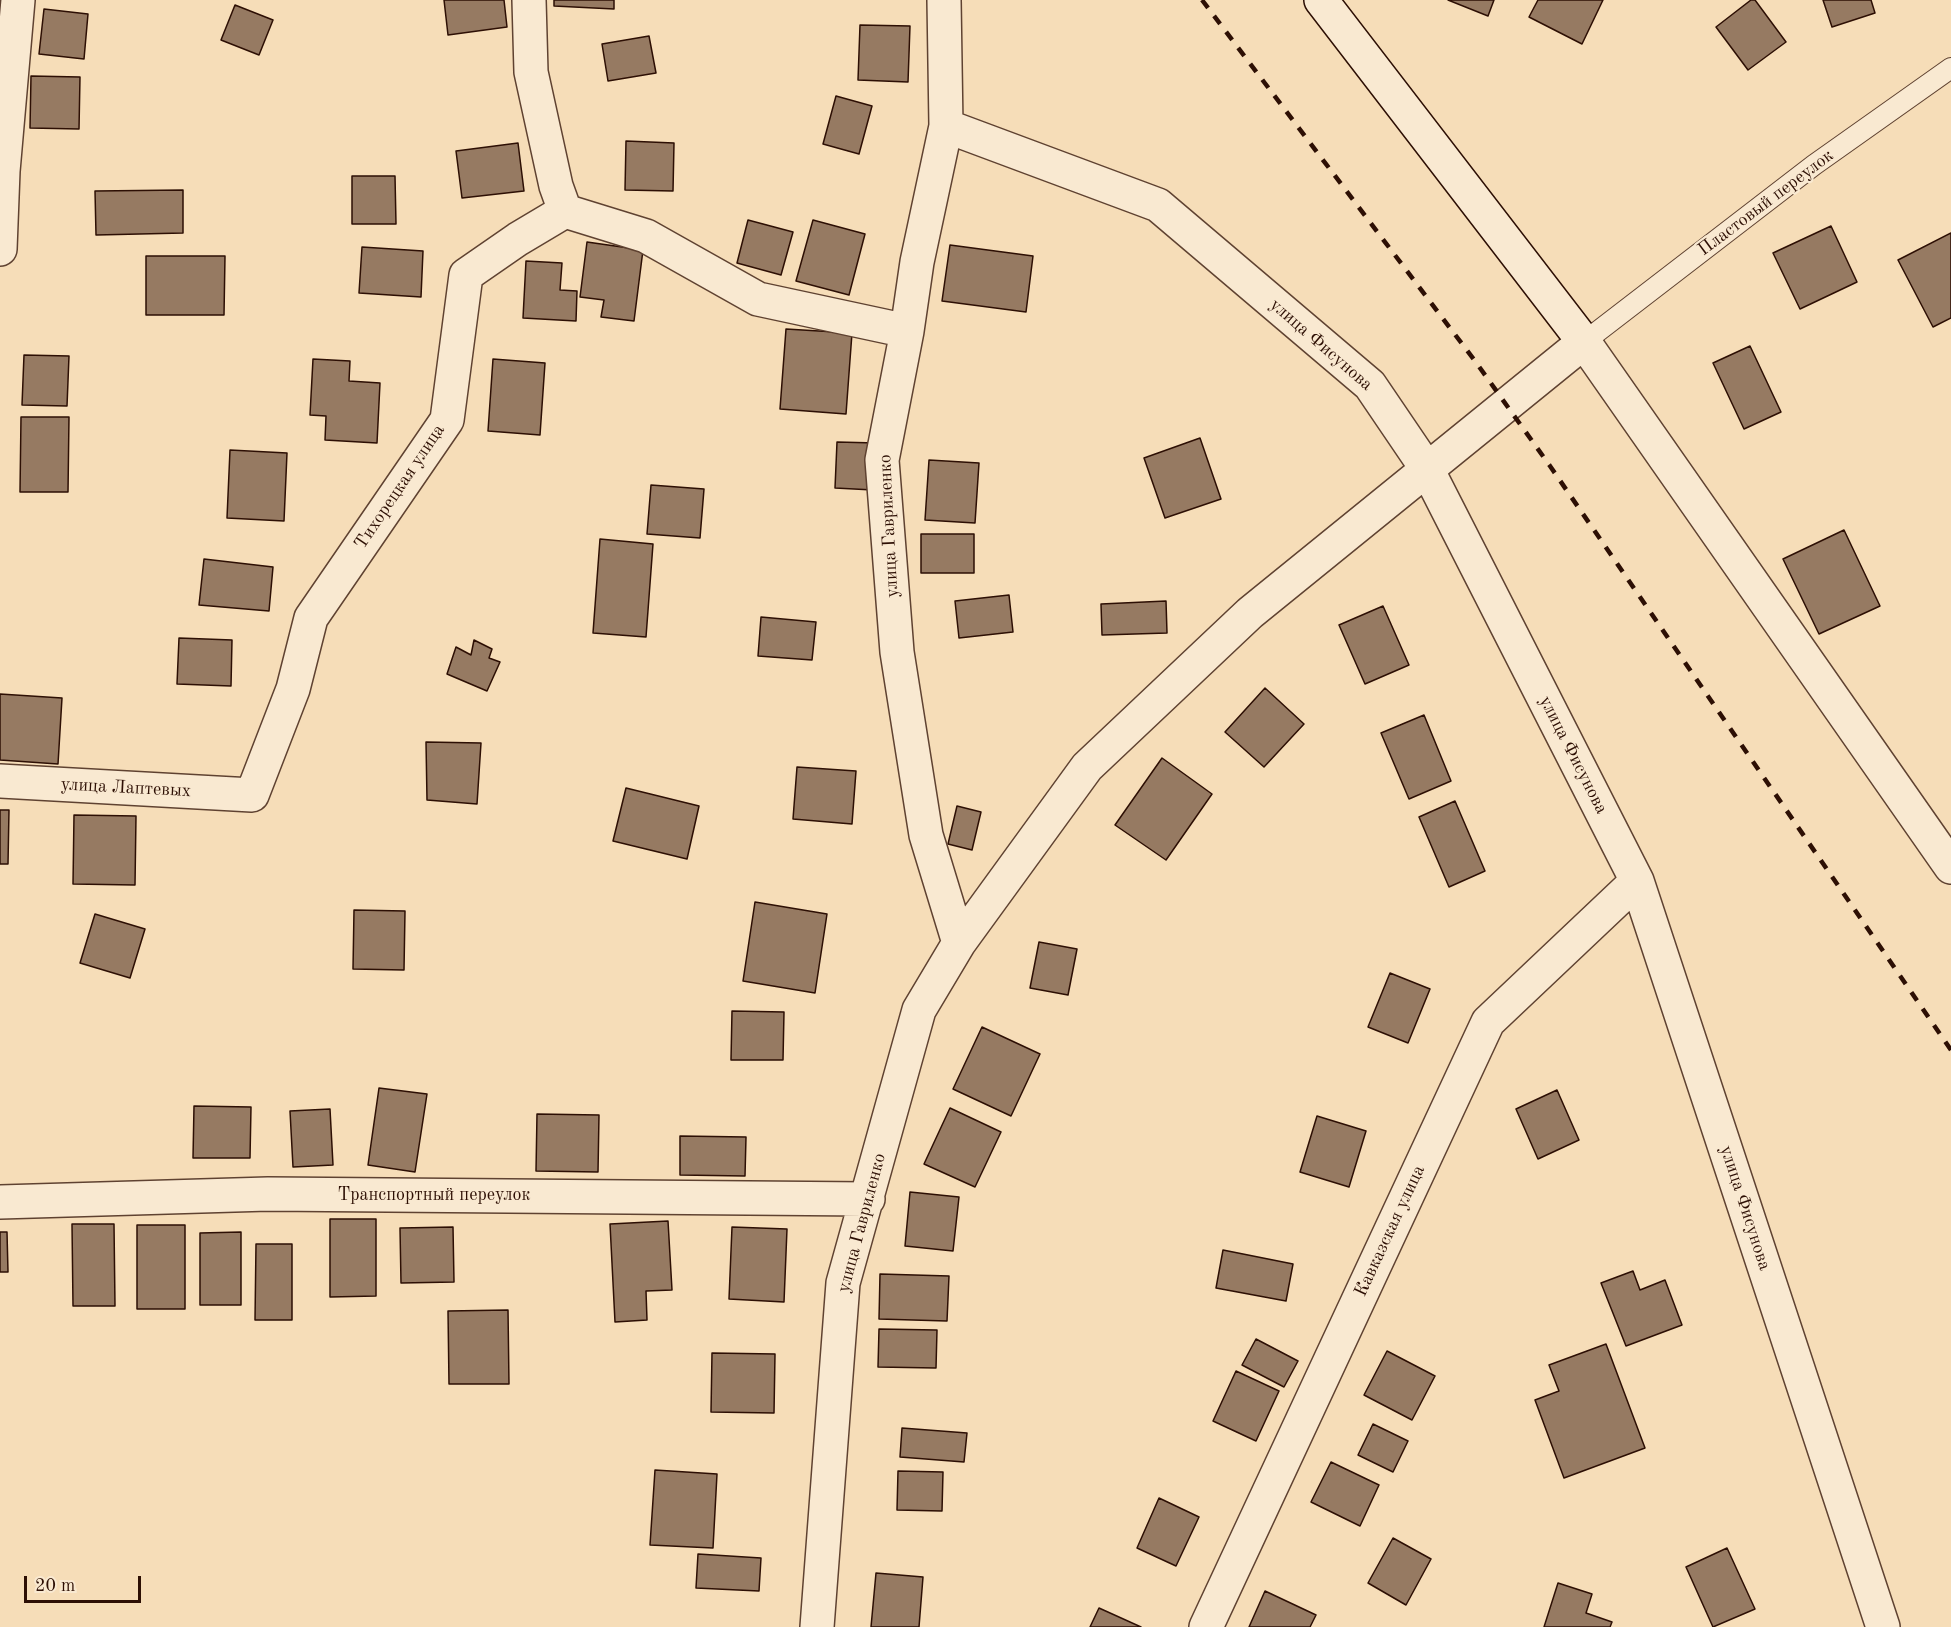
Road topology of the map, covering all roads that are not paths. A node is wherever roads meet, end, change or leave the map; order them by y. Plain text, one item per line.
1 (18, 0) edge
2 (529, 0) edge
3 (944, 0) edge
4 (1321, 0) edge
5 (1951, 68) edge
6 (946, 126) junction
7 (565, 211) junction
8 (0, 249) edge
9 (907, 331) junction
10 (1584, 342) junction
11 (1427, 469) junction
12 (0, 781) edge
13 (252, 795) joint
14 (1951, 867) edge
15 (1637, 881) junction
16 (959, 943) junction
17 (868, 1199) junction
18 (0, 1203) edge
19 (816, 1627) edge
20 (1206, 1627) edge
21 (1883, 1627) edge

1 - 8 street
2 - 7 street
3 - 6 street, улица Гавриленко
4 - 10 street
5 - 10 lane, Пластовый переулок
6 - 9 street, улица Гавриленко
6 - 11 street, улица Фисунова
7 - 9 street
7 - 13 street, Тихорецкая улица
9 - 16 street, улица Гавриленко
10 - 11 street, улица Гавриленко
10 - 14 street
11 - 15 street, улица Фисунова
11 - 16 street, улица Гавриленко
12 - 13 street, улица Лаптевых
15 - 20 street, Кавказская улица
15 - 21 street, улица Фисунова
16 - 17 street, улица Гавриленко
17 - 18 street, Транспортный переулок
17 - 19 street, улица Гавриленко

